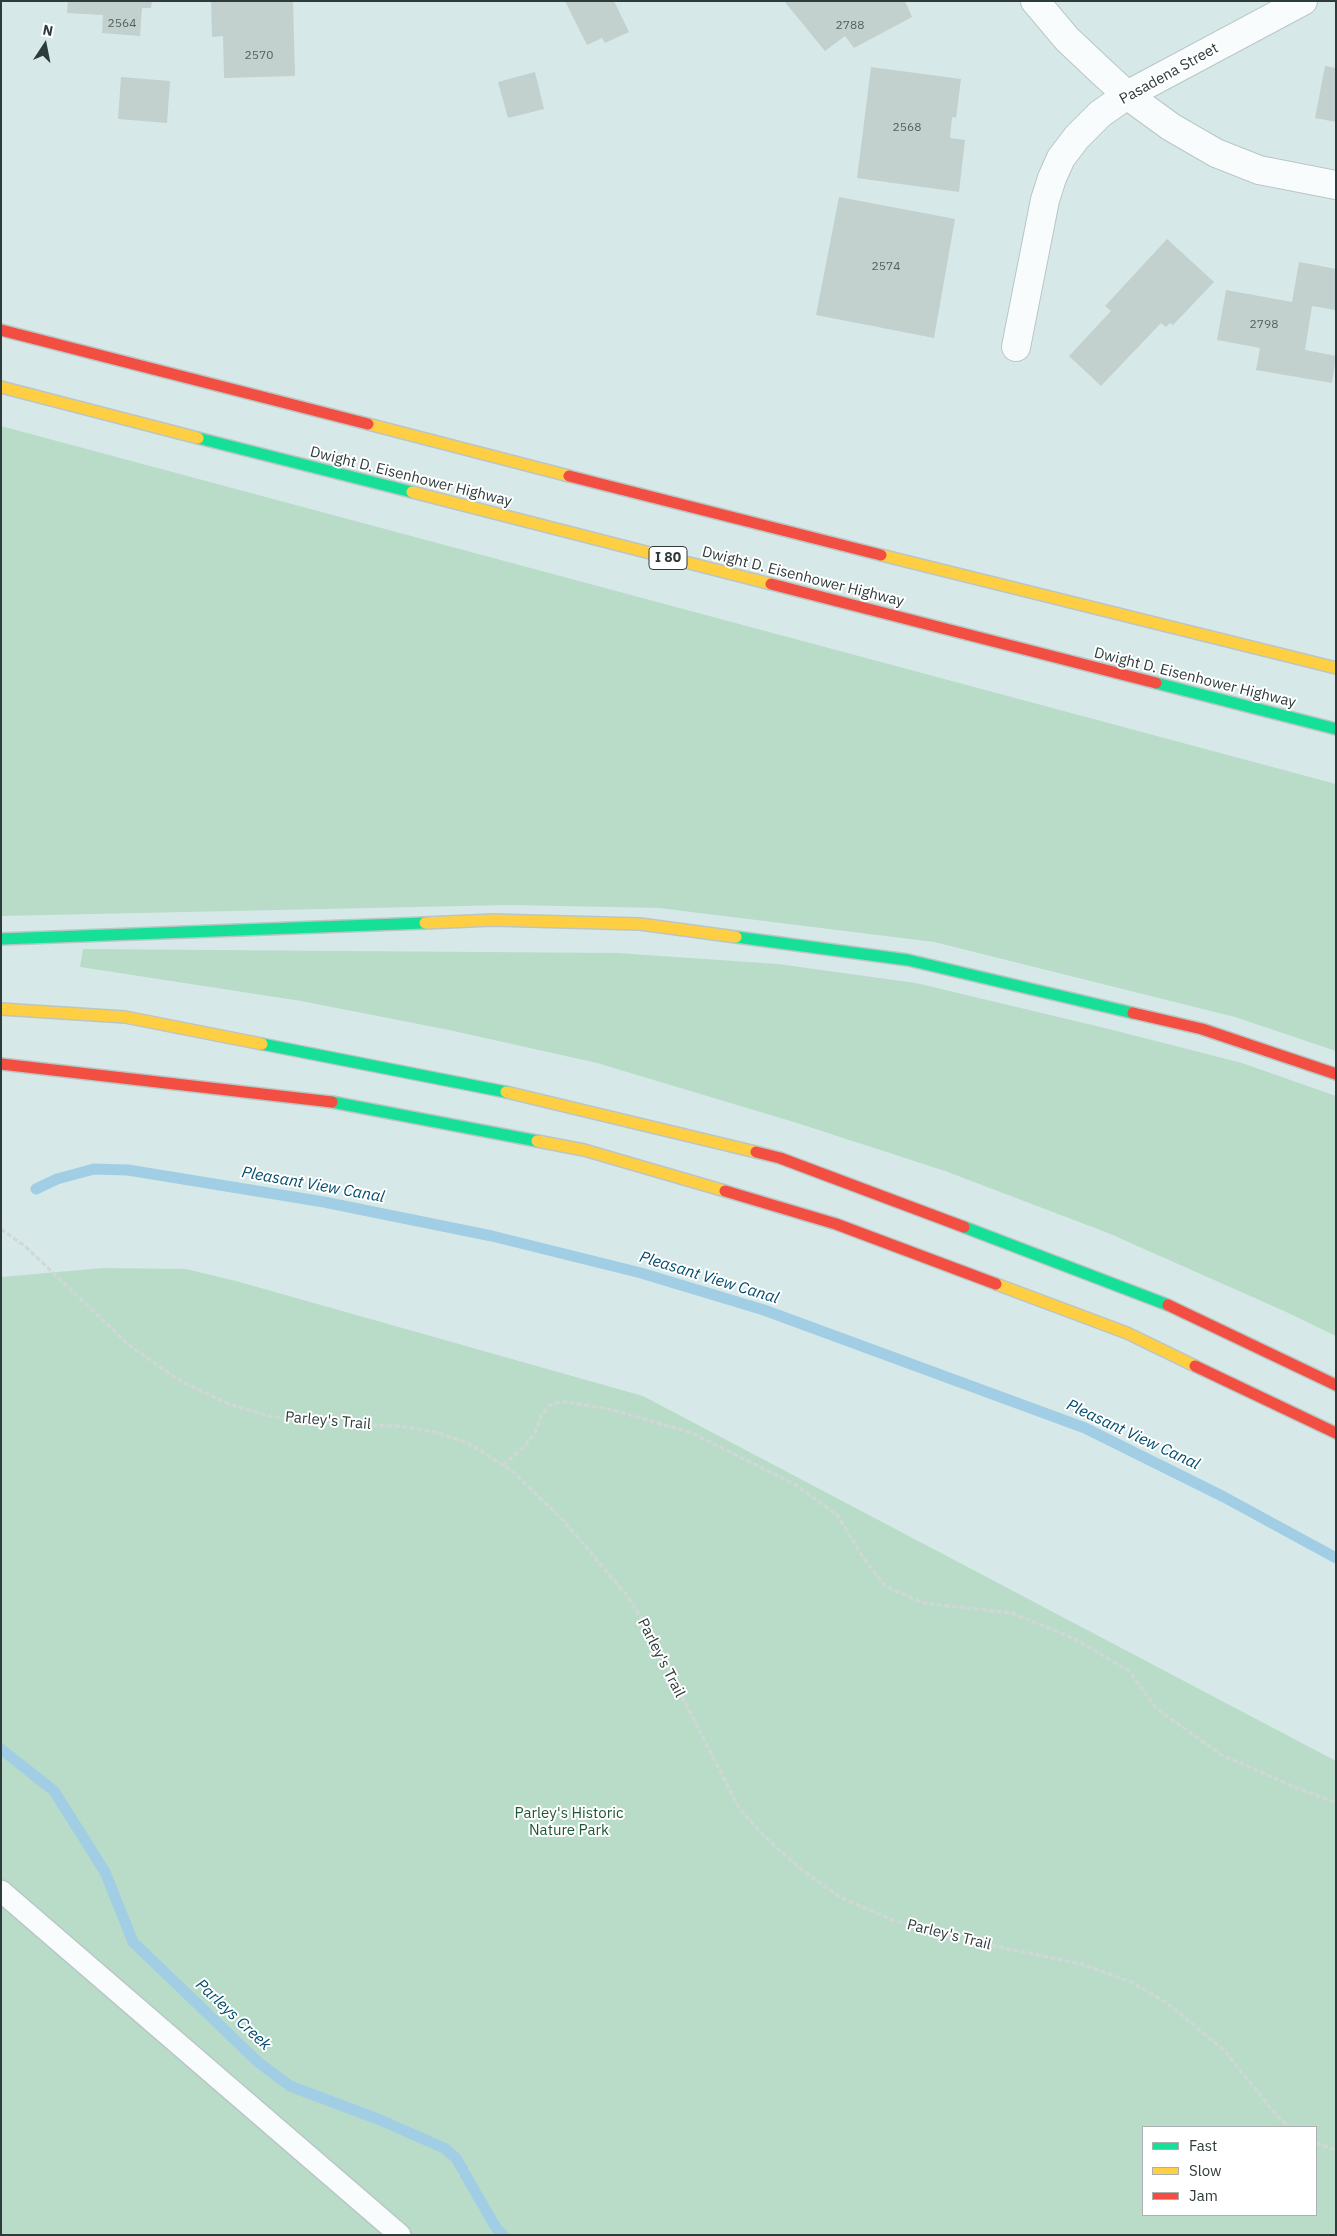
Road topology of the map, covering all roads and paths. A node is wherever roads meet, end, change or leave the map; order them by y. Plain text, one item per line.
1 (1035, 1) edge
2 (1303, 1) edge
3 (1127, 95) junction
4 (1336, 185) edge
5 (1, 330) edge
6 (1016, 347) dead end
7 (1, 387) edge
8 (1336, 668) edge
9 (1336, 729) edge
10 (1, 939) edge
11 (1, 1009) edge
12 (1, 1064) edge
13 (1336, 1074) edge
14 (1, 1229) edge
15 (1336, 1385) edge
16 (1336, 1432) edge
17 (503, 1465) junction
18 (1336, 1803) edge
19 (1, 1892) edge
20 (1288, 2126) edge
21 (1317, 2143) edge
22 (1336, 2150) edge
23 (400, 2235) edge

1 - 3 street
2 - 3 street, Pasadena Street
3 - 4 street
3 - 6 street, Pasadena Street
5 - 8 highway
7 - 9 highway, Dwight D. Eisenhower Highway / I 80
10 - 13 highway
11 - 15 highway
12 - 16 highway
14 - 17 path, Parley's Trail
17 - 18 path
17 - 20 path, Parley's Trail
19 - 23 lane
21 - 22 path

